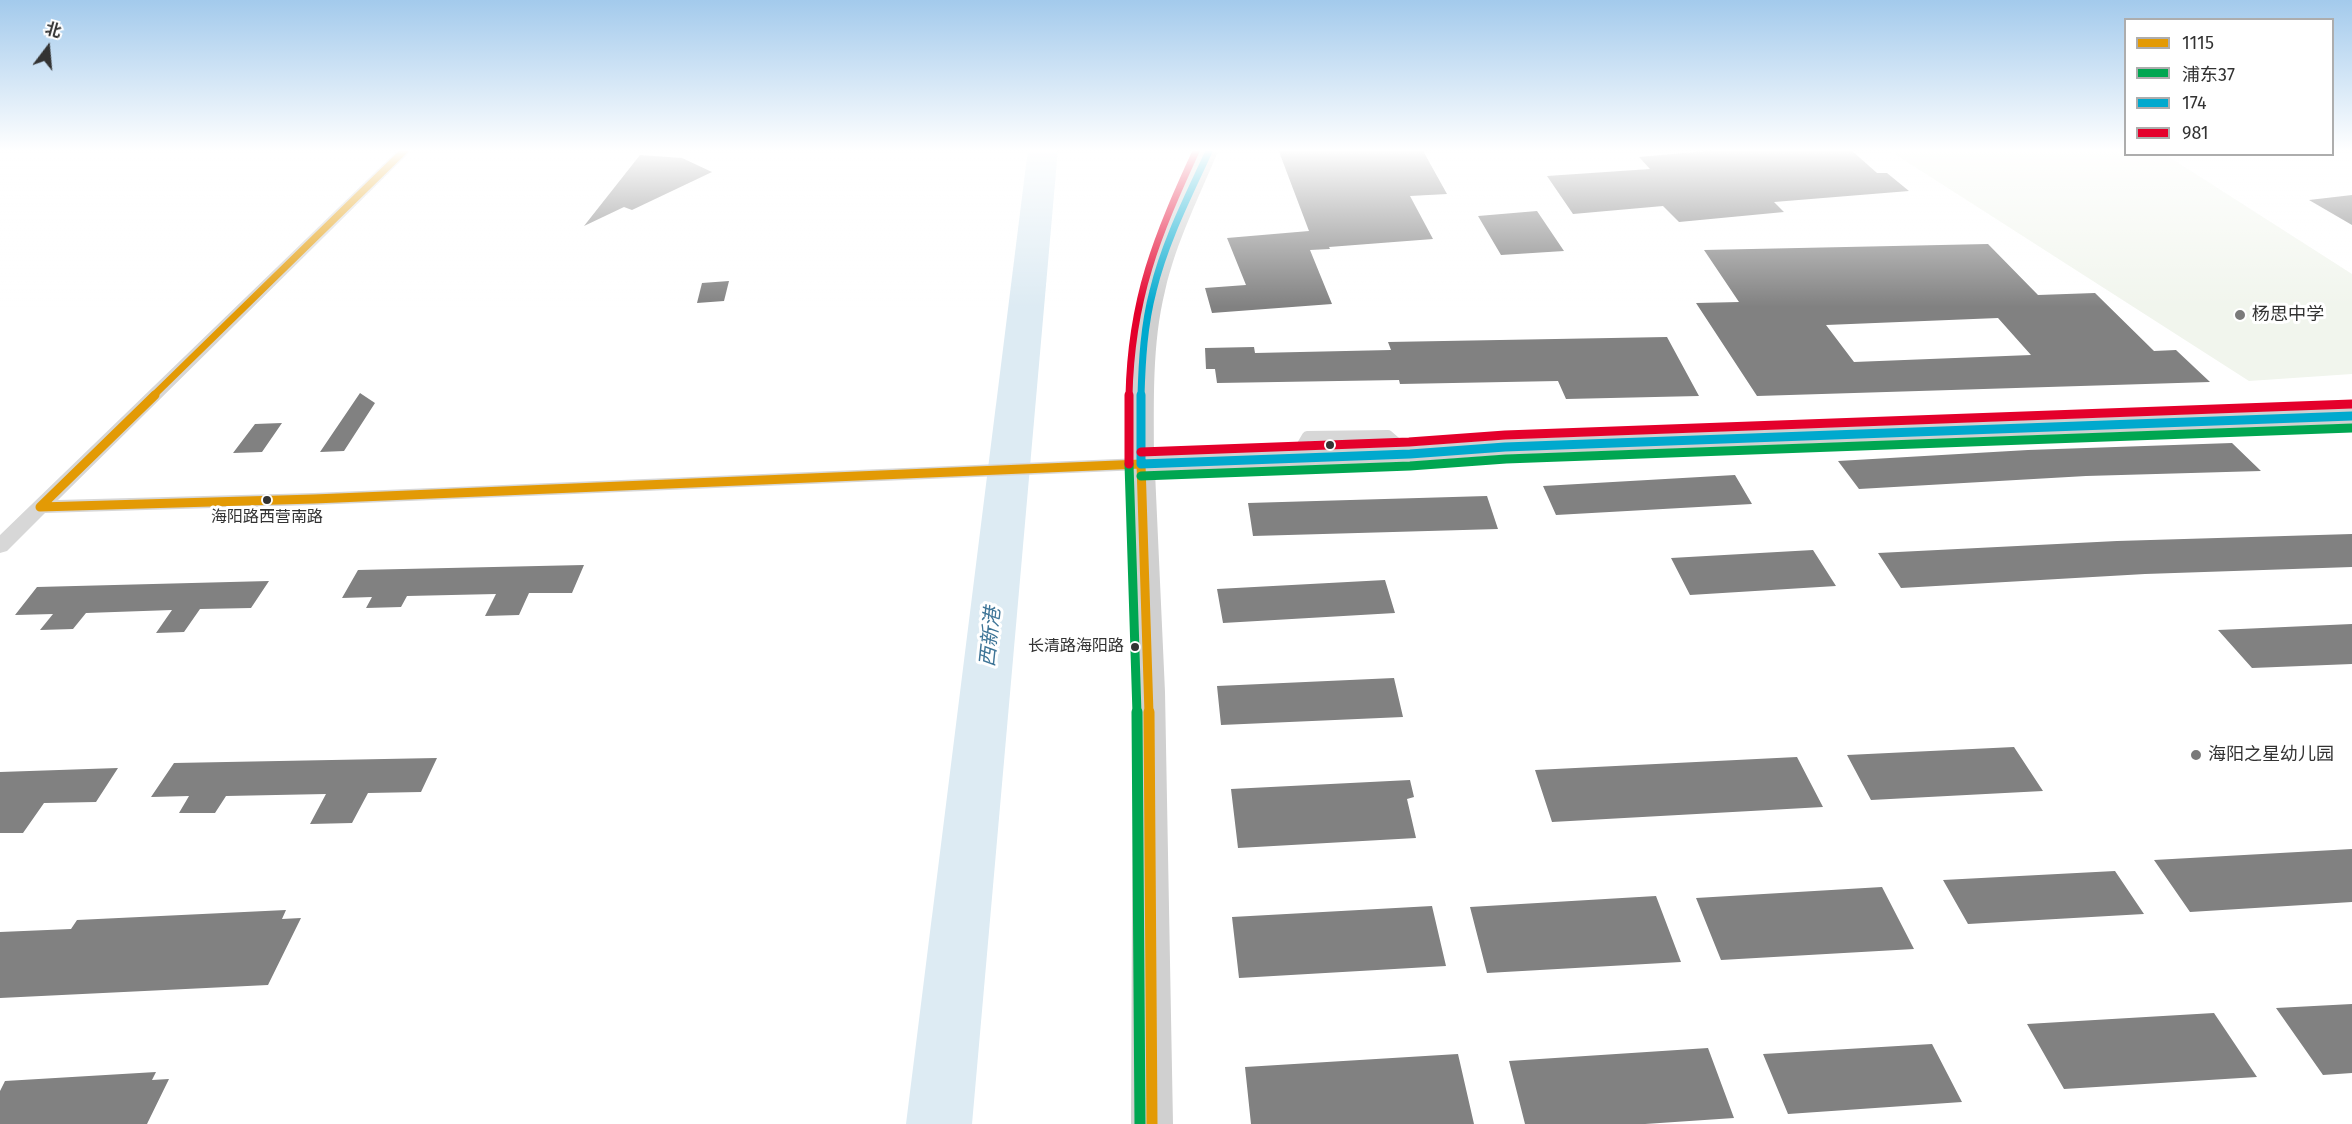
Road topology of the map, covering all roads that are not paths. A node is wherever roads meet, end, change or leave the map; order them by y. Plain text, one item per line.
1 (354, 201) edge
2 (1187, 201) edge
3 (2352, 416) edge
4 (1141, 464) junction
5 (40, 507) junction
6 (0, 546) edge
7 (1152, 1124) edge

1 - 5 street
2 - 4 main road
3 - 4 main road
4 - 5 street
4 - 7 main road
5 - 6 street

